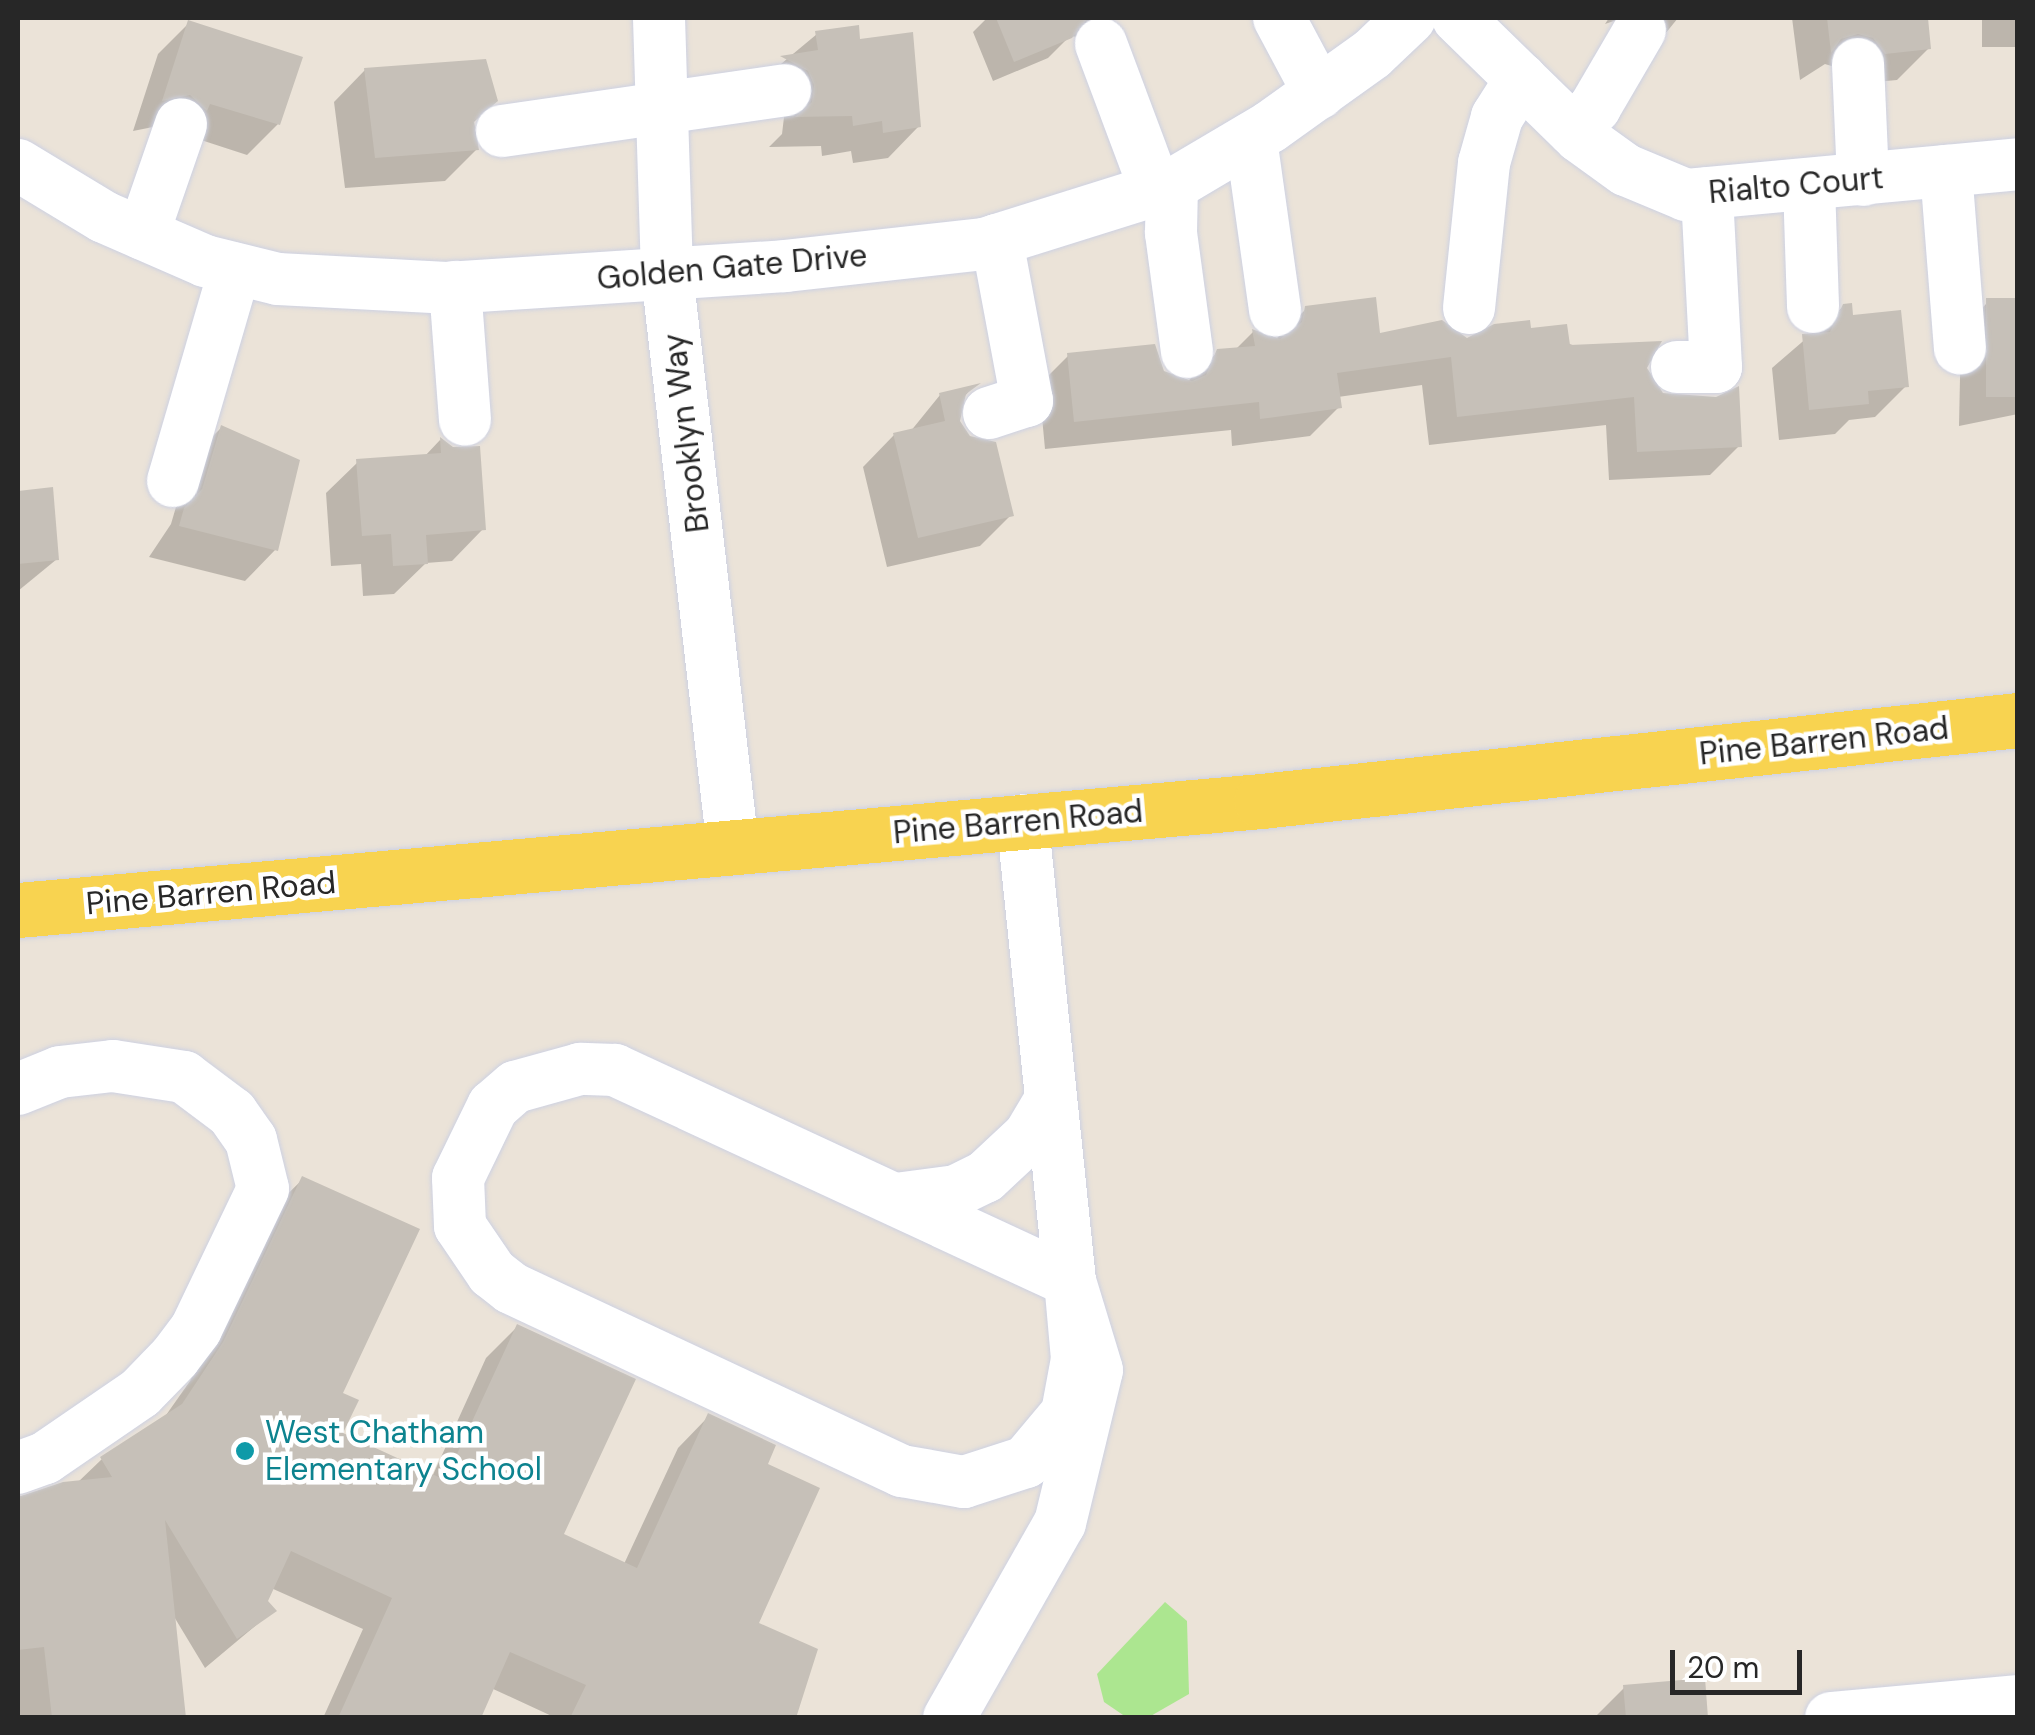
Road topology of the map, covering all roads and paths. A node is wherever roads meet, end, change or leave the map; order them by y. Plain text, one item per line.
1 (659, 18) edge
2 (1279, 18) edge
3 (1410, 18) edge
4 (1458, 18) edge
5 (1640, 30) dead end
6 (1101, 44) dead end
7 (1858, 64) dead end
8 (1521, 79) junction
9 (785, 90) dead end
10 (1319, 92) junction
11 (662, 107) junction
12 (181, 124) dead end
13 (1573, 130) junction
14 (502, 131) dead end
15 (1251, 140) junction
16 (2018, 164) edge
17 (1946, 172) junction
18 (23, 179) edge
19 (1863, 180) junction
20 (1809, 184) junction
21 (1164, 188) junction
22 (1707, 193) junction
23 (143, 234) junction
24 (997, 240) junction
25 (236, 269) junction
26 (668, 274) junction
27 (456, 288) junction
28 (1812, 307) dead end
29 (1469, 308) dead end
30 (1275, 310) dead end
31 (1960, 348) dead end
32 (1188, 352) dead end
33 (1677, 367) dead end
34 (989, 413) dead end
35 (465, 420) dead end
36 (173, 482) dead end
37 (2018, 720) edge
38 (1022, 820) junction
39 (734, 848) junction
40 (18, 910) edge
41 (18, 1089) edge
42 (1051, 1099) junction
43 (896, 1199) junction
44 (1070, 1281) junction
45 (18, 1468) edge
46 (2018, 1701) edge
47 (950, 1718) edge
48 (1831, 1718) edge

1 - 11 street, Brooklyn Way
2 - 10 street
3 - 10 street, Golden Gate Drive
4 - 8 street, Rialto Court
5 - 13 street
6 - 21 street
7 - 19 street
8 - 13 street, Rialto Court
8 - 29 street
9 - 11 street
10 - 15 street, Golden Gate Drive
11 - 14 street
11 - 26 street, Brooklyn Way
12 - 23 street
13 - 22 street, Rialto Court
15 - 21 street, Golden Gate Drive
15 - 30 street
16 - 17 street, Rialto Court
17 - 19 street, Rialto Court
17 - 31 street
18 - 23 street, Golden Gate Drive
19 - 20 street, Rialto Court
20 - 22 street, Rialto Court
20 - 28 street
21 - 24 street, Golden Gate Drive
21 - 32 street
22 - 33 street
23 - 25 street, Golden Gate Drive
24 - 26 street, Golden Gate Drive
24 - 34 street
25 - 27 street, Golden Gate Drive
25 - 36 street
26 - 27 street, Golden Gate Drive
26 - 39 street, Brooklyn Way
27 - 35 street
37 - 38 main road, Pine Barren Road
38 - 39 main road, Pine Barren Road
38 - 42 street
39 - 40 main road, Pine Barren Road
41 - 45 street
42 - 43 street
42 - 44 street
43 - 44 street
43 - 44 street
44 - 47 street
46 - 48 street

